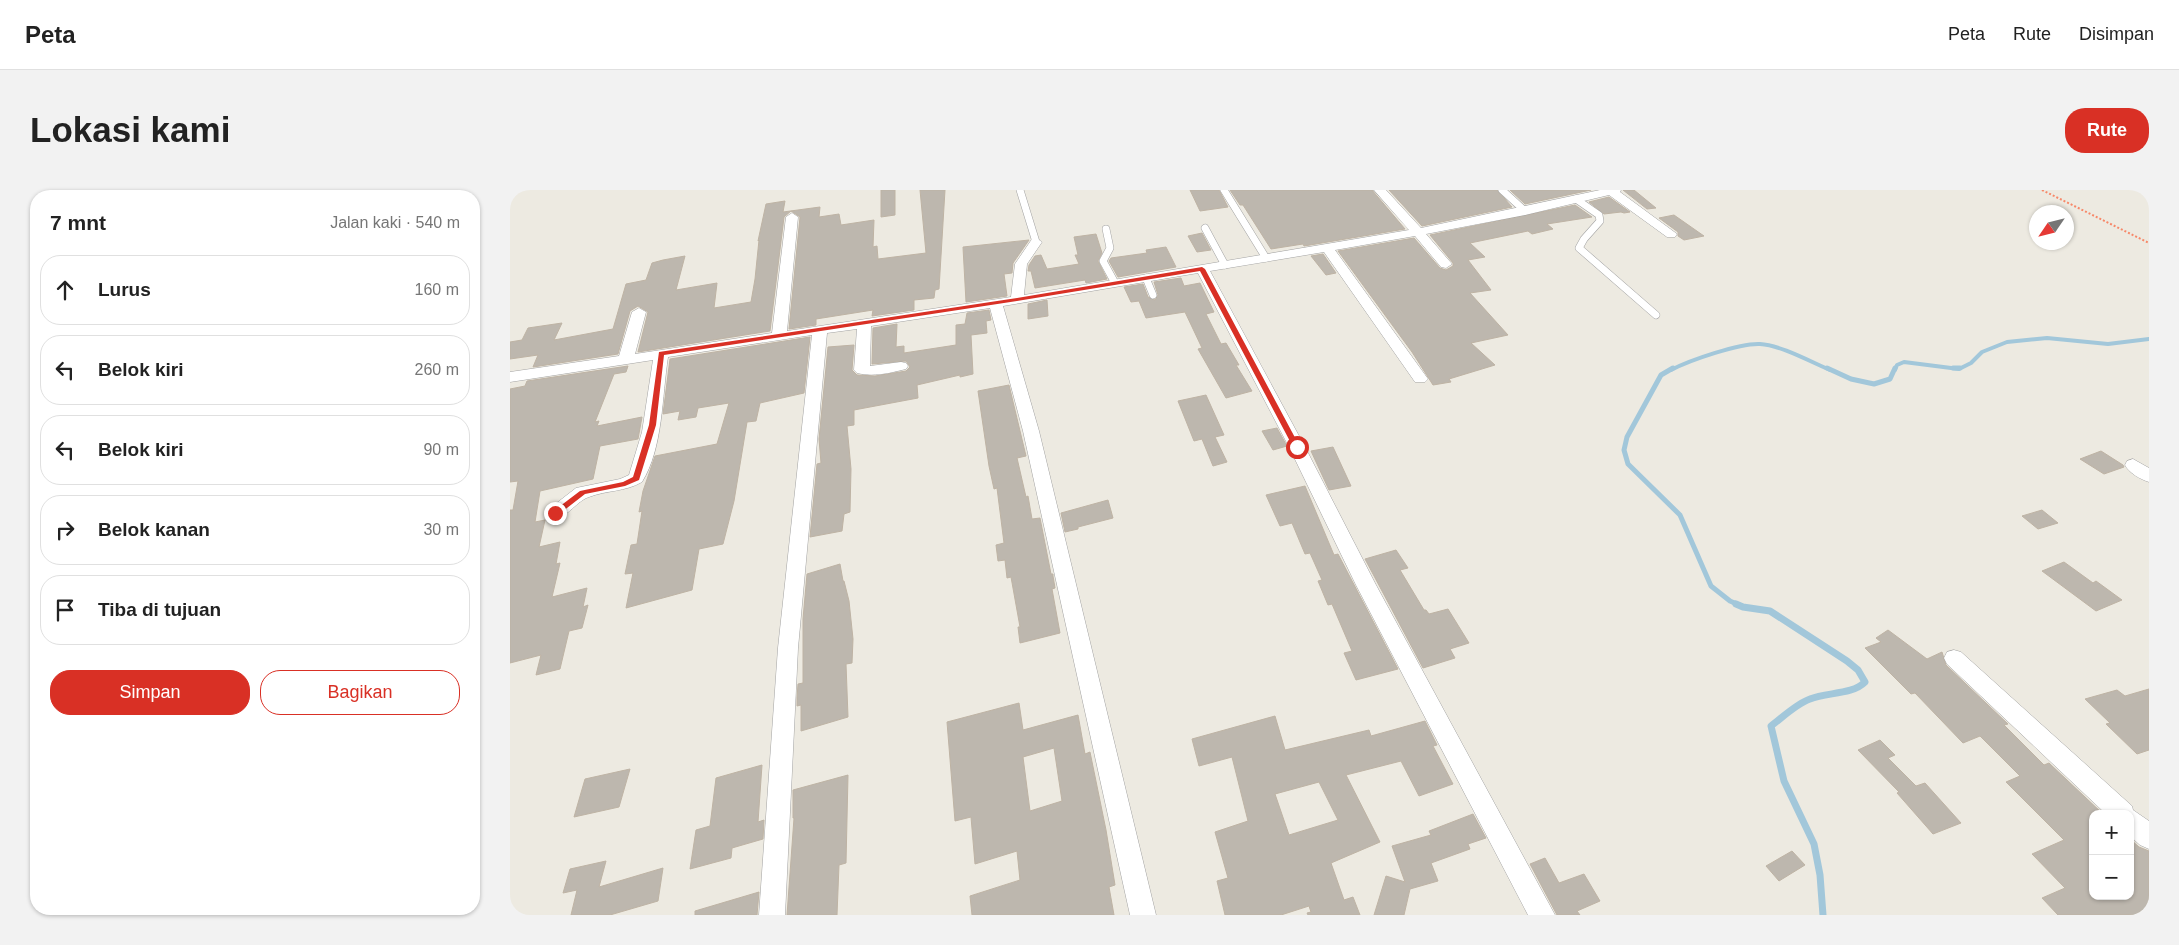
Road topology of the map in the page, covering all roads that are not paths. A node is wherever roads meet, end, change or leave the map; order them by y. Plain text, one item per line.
1 (1020, 190) edge
2 (1224, 190) edge
3 (1380, 190) edge
4 (1502, 190) edge
5 (1613, 191) edge
6 (1576, 199) junction
7 (1525, 211) junction
8 (792, 217) dead end
9 (1205, 228) dead end
10 (1106, 229) dead end
11 (1419, 232) junction
12 (1671, 234) dead end
13 (1036, 242) joint
14 (1328, 246) junction
15 (1266, 258) junction
16 (1446, 264) dead end
17 (1225, 265) junction
18 (1202, 269) junction
19 (1146, 278) junction
20 (1115, 283) junction
21 (1152, 295) dead end
22 (1017, 300) junction
23 (995, 303) junction
24 (639, 312) dead end
25 (1656, 315) dead end
26 (864, 323) junction
27 (820, 329) junction
28 (779, 336) junction
29 (661, 354) junction
30 (626, 359) junction
31 (901, 366) dead end
32 (510, 377) edge
33 (1420, 379) dead end
34 (2133, 465) dead end
35 (2149, 476) edge
36 (555, 513) dead end
37 (1954, 658) dead end
38 (2119, 810) edge
39 (2134, 824) edge
40 (2149, 838) edge
41 (772, 915) edge
42 (1143, 915) edge
43 (1542, 915) edge

1 - 13 lane
2 - 15 lane
3 - 11 street
4 - 7 lane
5 - 6 street
5 - 12 street
6 - 7 street
6 - 25 lane
7 - 11 street
8 - 28 street
9 - 17 lane
10 - 20 lane
11 - 14 street
11 - 16 street
13 - 22 street
14 - 15 street
14 - 33 street
15 - 17 street
17 - 18 street
18 - 19 street
18 - 43 street
19 - 20 street
19 - 21 lane
20 - 22 street
22 - 23 street
23 - 26 street
23 - 42 street
24 - 30 street
26 - 27 street
26 - 31 street
27 - 28 street
27 - 41 street
28 - 29 street
29 - 30 street
29 - 36 street
30 - 32 street
34 - 35 street
37 - 38 street
39 - 40 street

